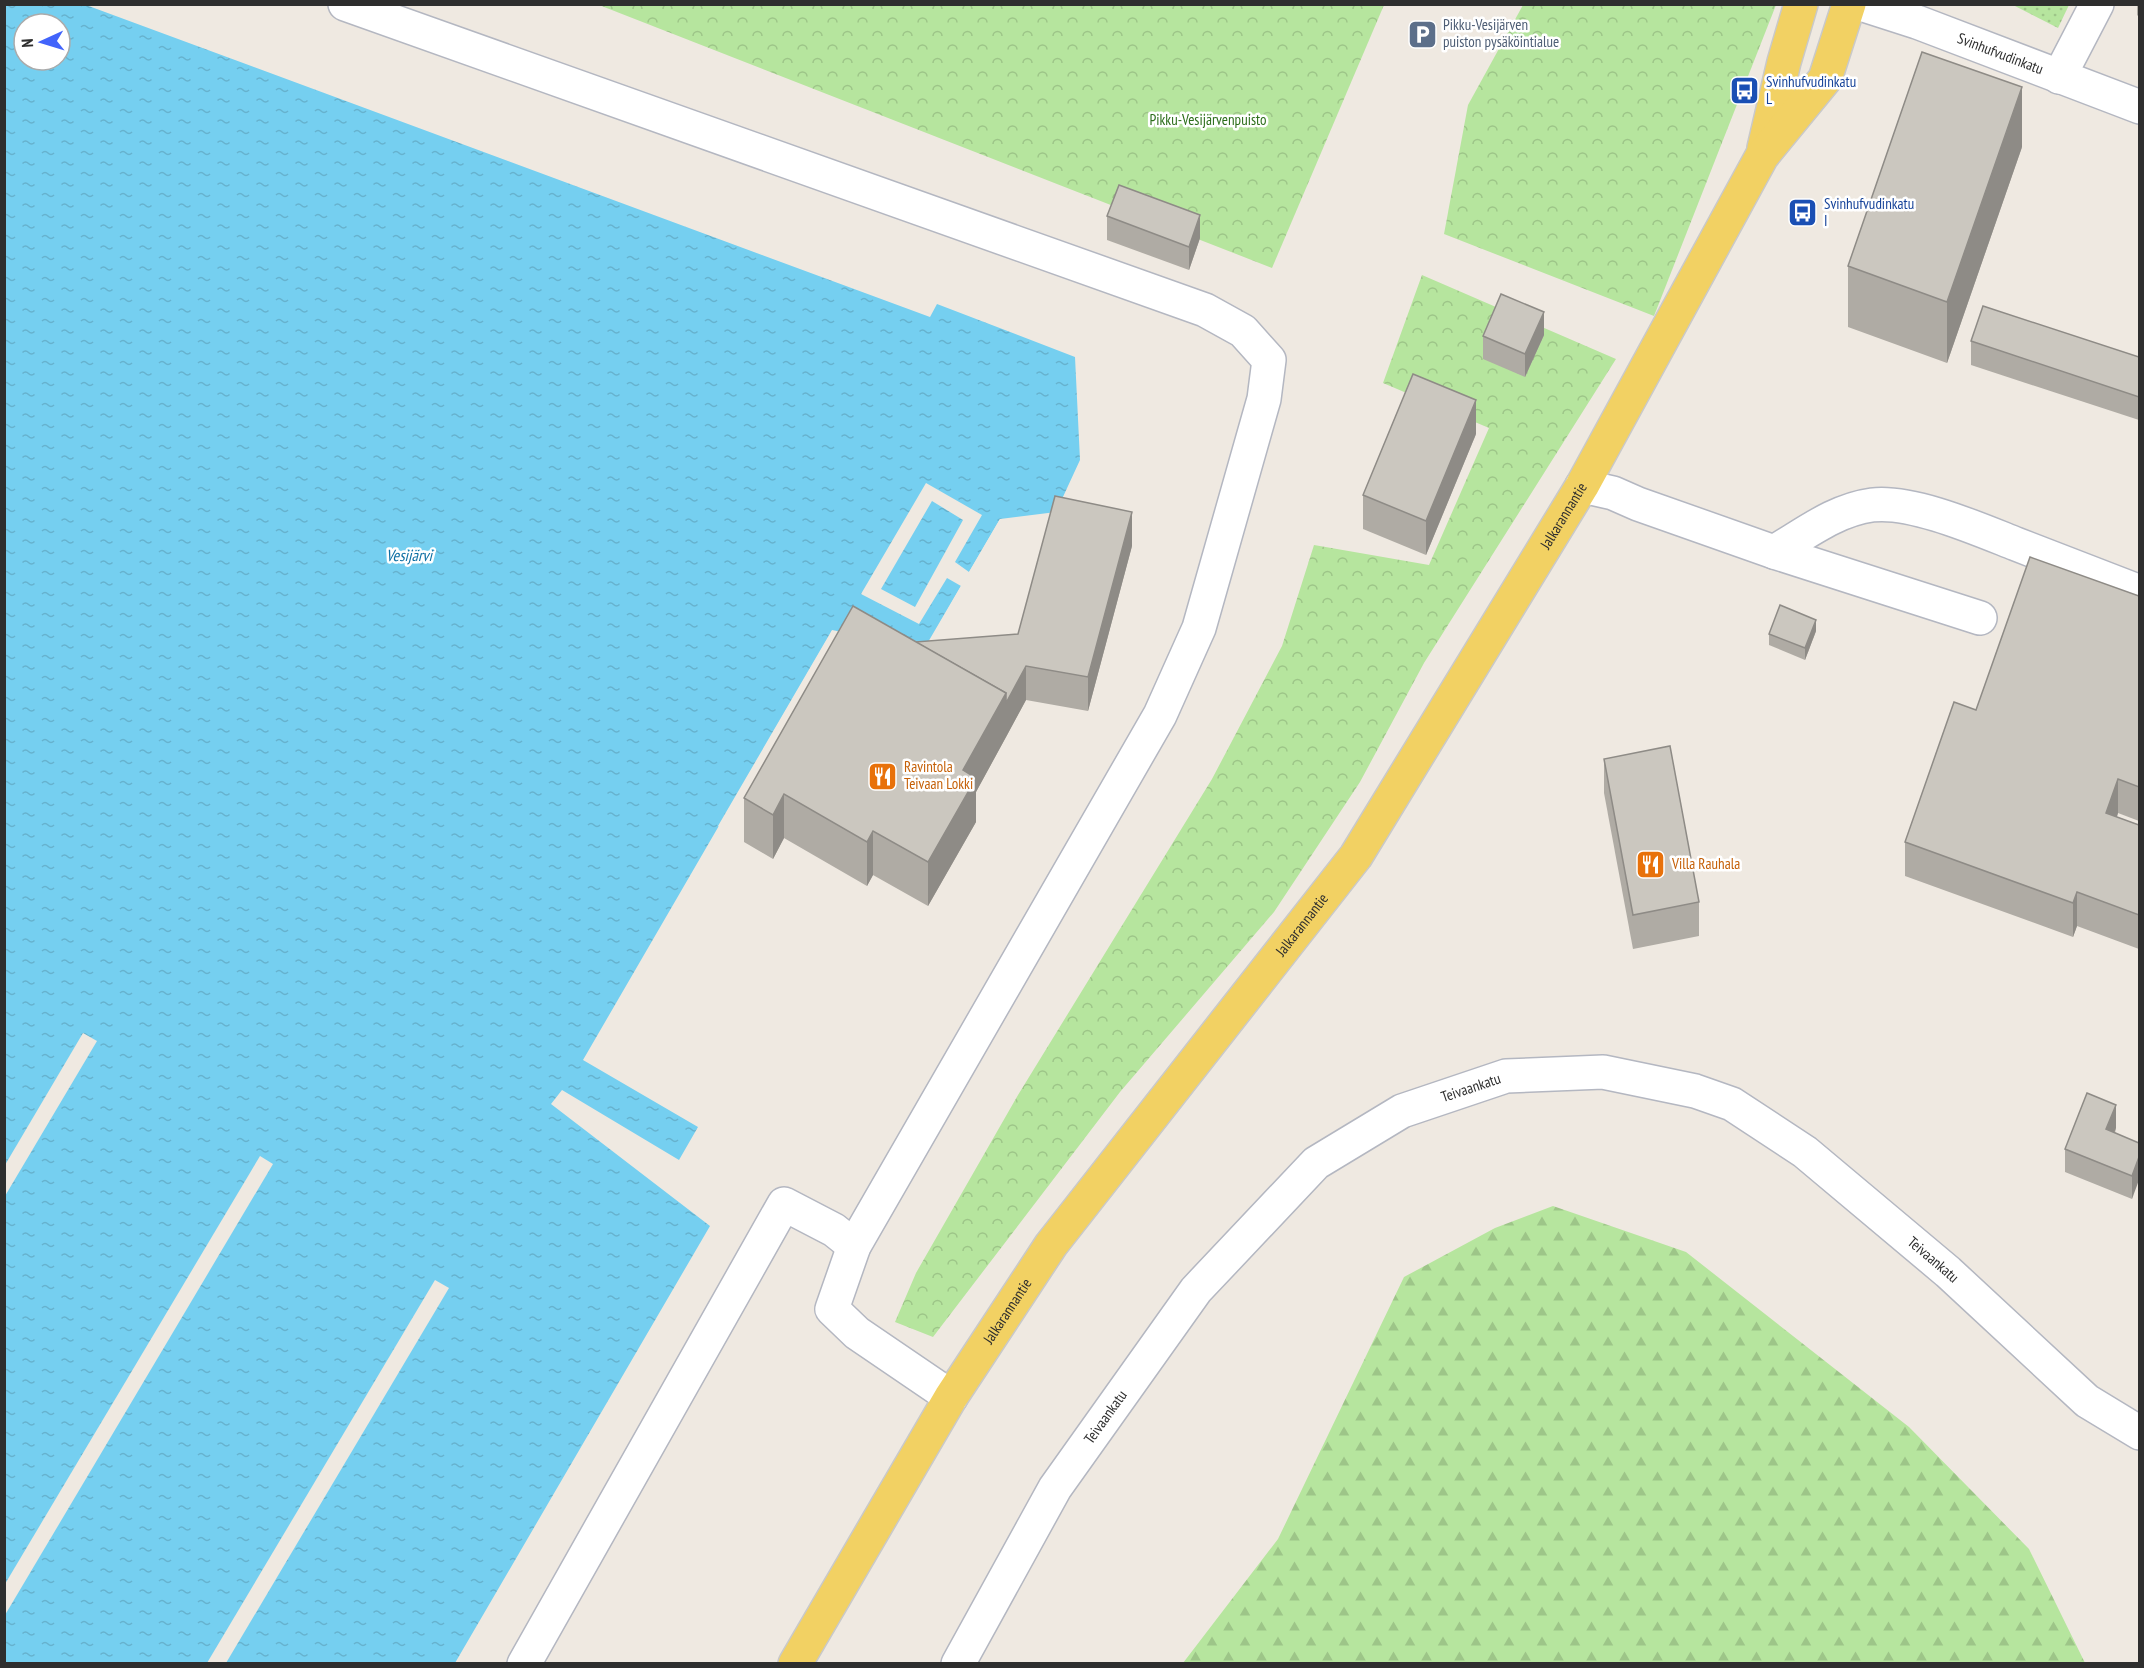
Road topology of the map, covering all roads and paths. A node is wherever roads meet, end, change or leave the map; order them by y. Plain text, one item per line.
1 (345, 4) edge
2 (1801, 4) edge
3 (1849, 4) edge
4 (1861, 4) edge
5 (2097, 4) edge
6 (2059, 77) junction
7 (2139, 107) edge
8 (1762, 156) junction
9 (1582, 486) junction
10 (1774, 552) junction
11 (2139, 592) edge
12 (1980, 618) dead end
13 (854, 1246) junction
14 (951, 1397) junction
15 (2139, 1433) edge
16 (524, 1664) edge
17 (795, 1664) edge
18 (958, 1664) edge

1 - 13 street
2 - 8 main road, Jalkarannantie
3 - 8 main road, Jalkarannantie
4 - 6 street, Svinhufvudinkatu
5 - 6 street
6 - 7 street, Svinhufvudinkatu
8 - 9 main road, Jalkarannantie
9 - 10 street
9 - 14 main road, Jalkarannantie
10 - 11 street
10 - 12 street
13 - 14 street
13 - 16 street
14 - 17 main road, Jalkarannantie
15 - 18 street, Teivaankatu

